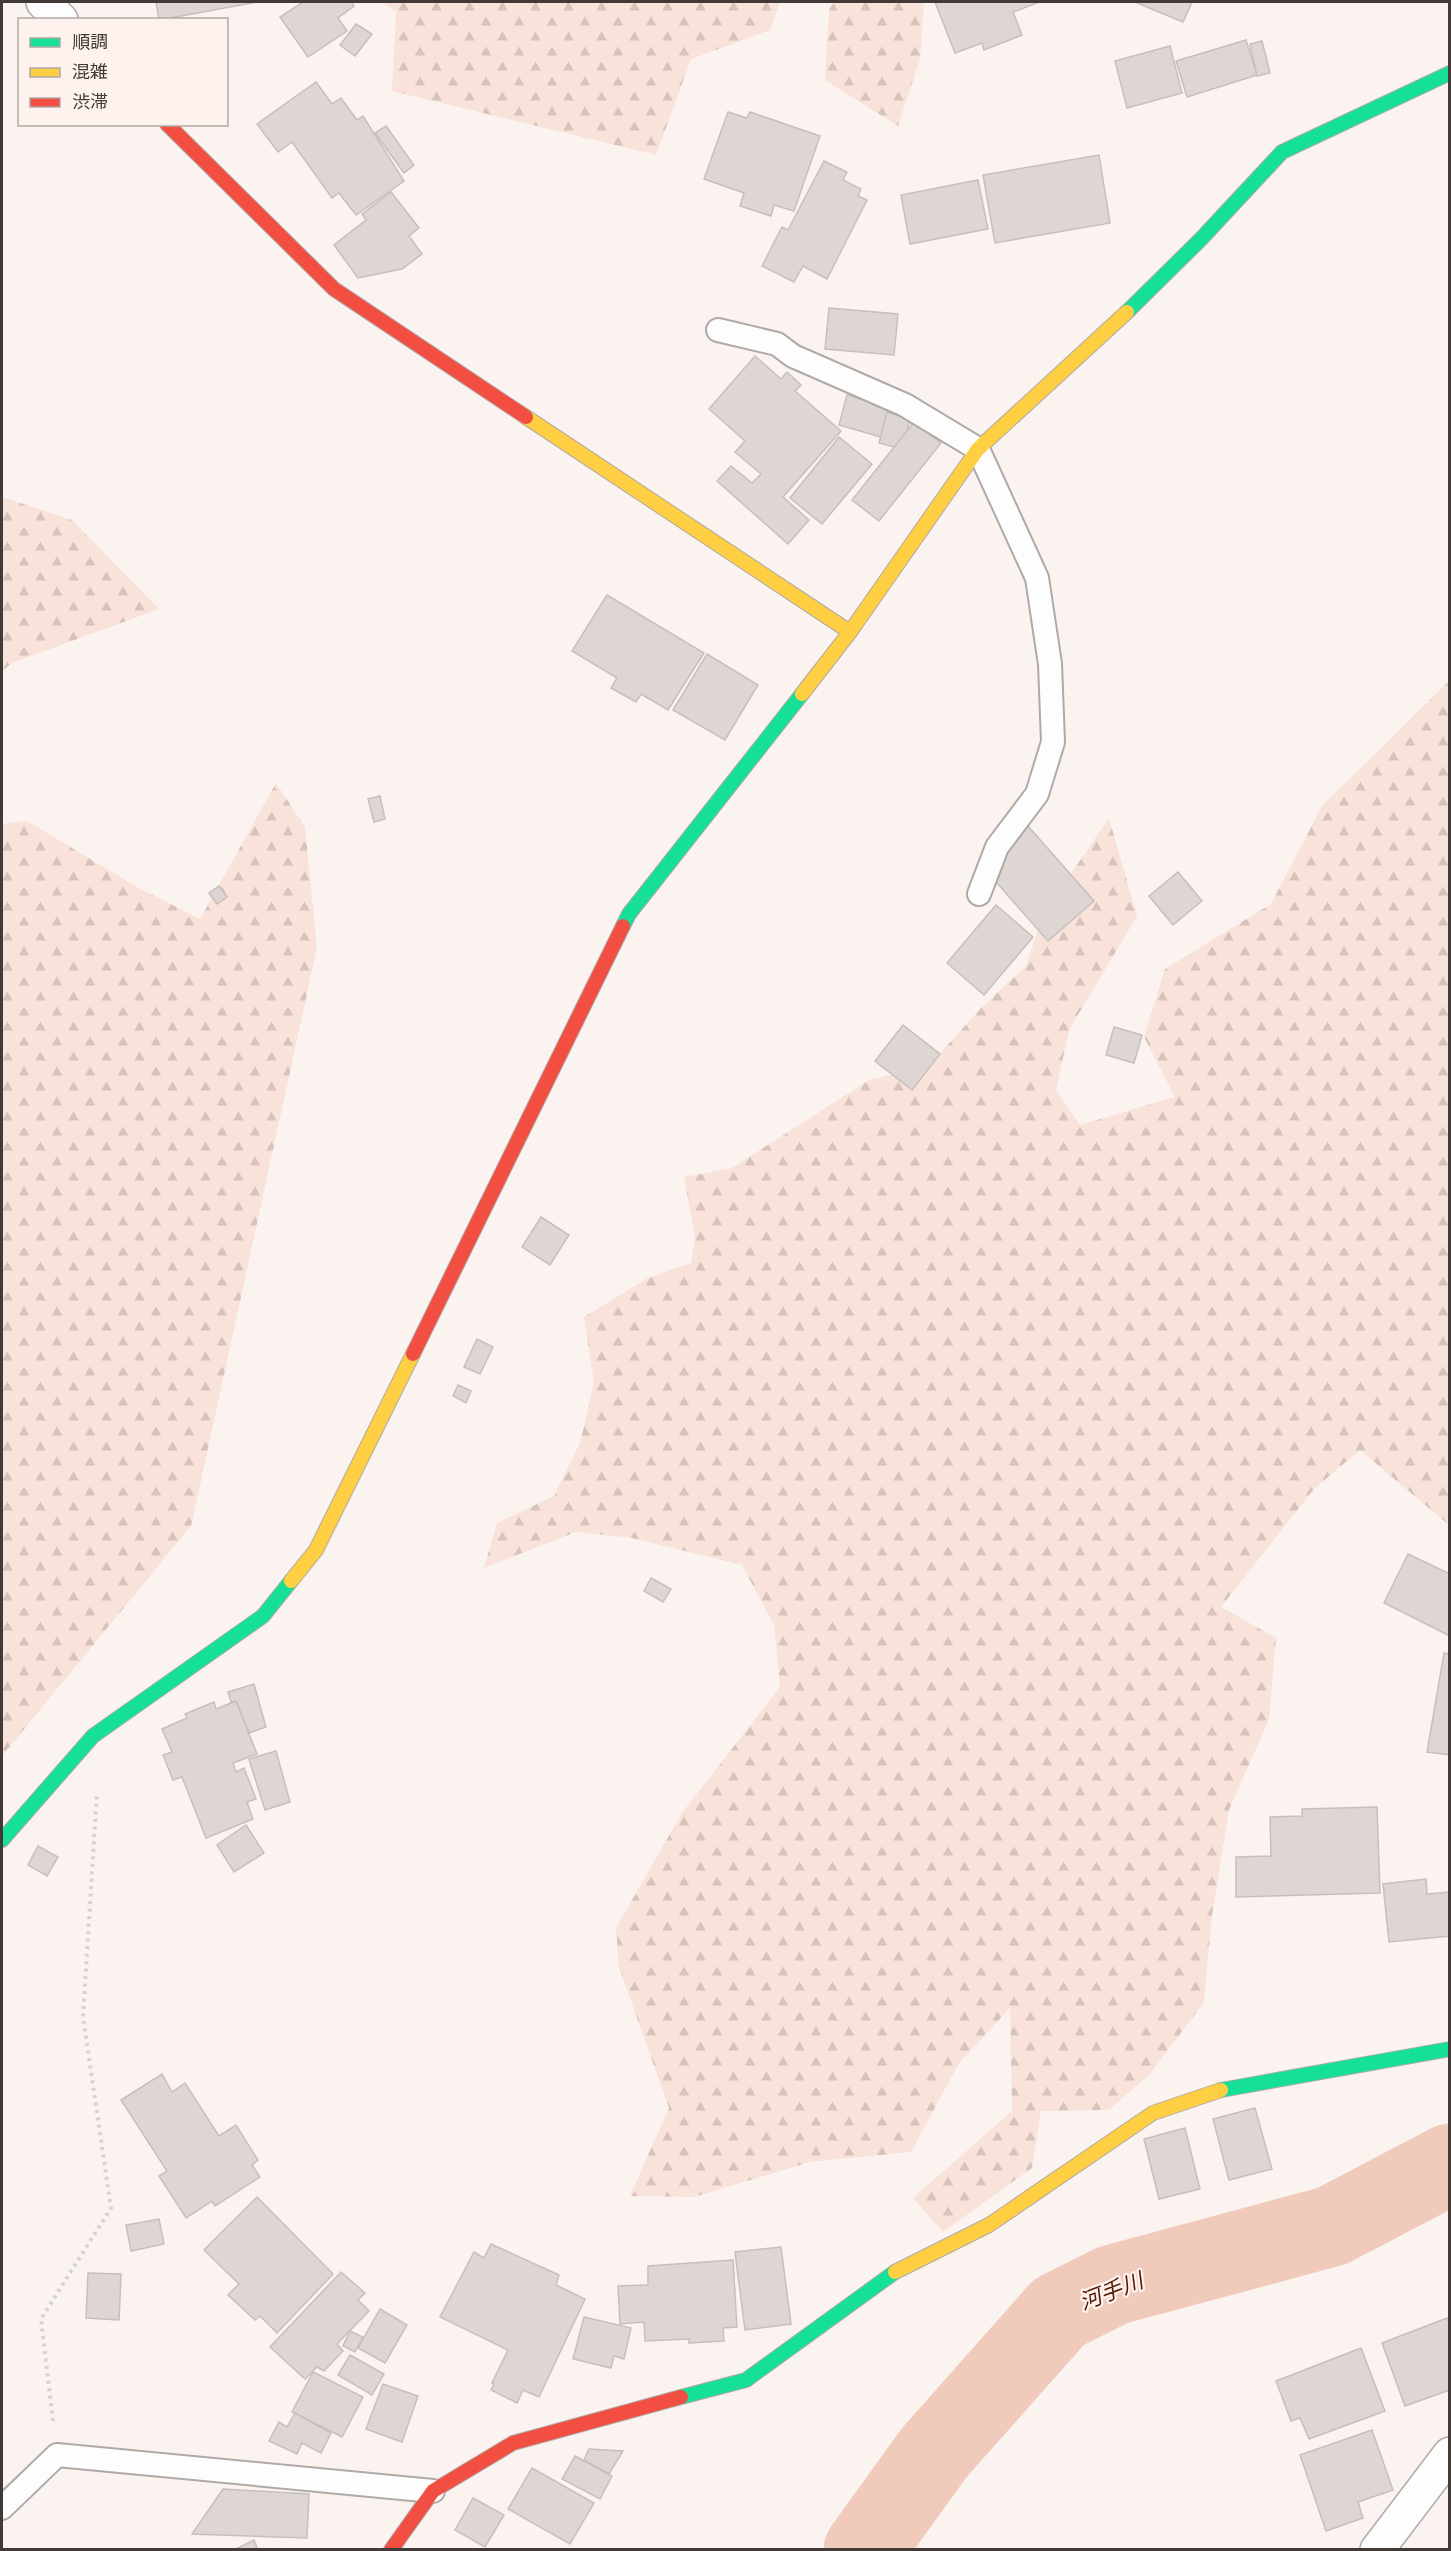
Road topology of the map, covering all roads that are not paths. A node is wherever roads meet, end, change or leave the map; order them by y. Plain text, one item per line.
1 (43, 2) edge
2 (59, 18) edge
3 (1449, 73) edge
4 (169, 126) edge
5 (718, 330) dead end
6 (978, 449) junction
7 (850, 632) junction
8 (979, 894) dead end
9 (2, 1840) edge
10 (1449, 2049) edge
11 (1449, 2454) edge
12 (433, 2491) junction
13 (2, 2508) edge
14 (391, 2550) edge
15 (1377, 2550) edge

1 - 2 street
3 - 6 street
4 - 7 street
5 - 6 lane
6 - 7 street
6 - 8 lane
7 - 9 street
10 - 12 street
11 - 15 street
12 - 13 lane
12 - 14 street

